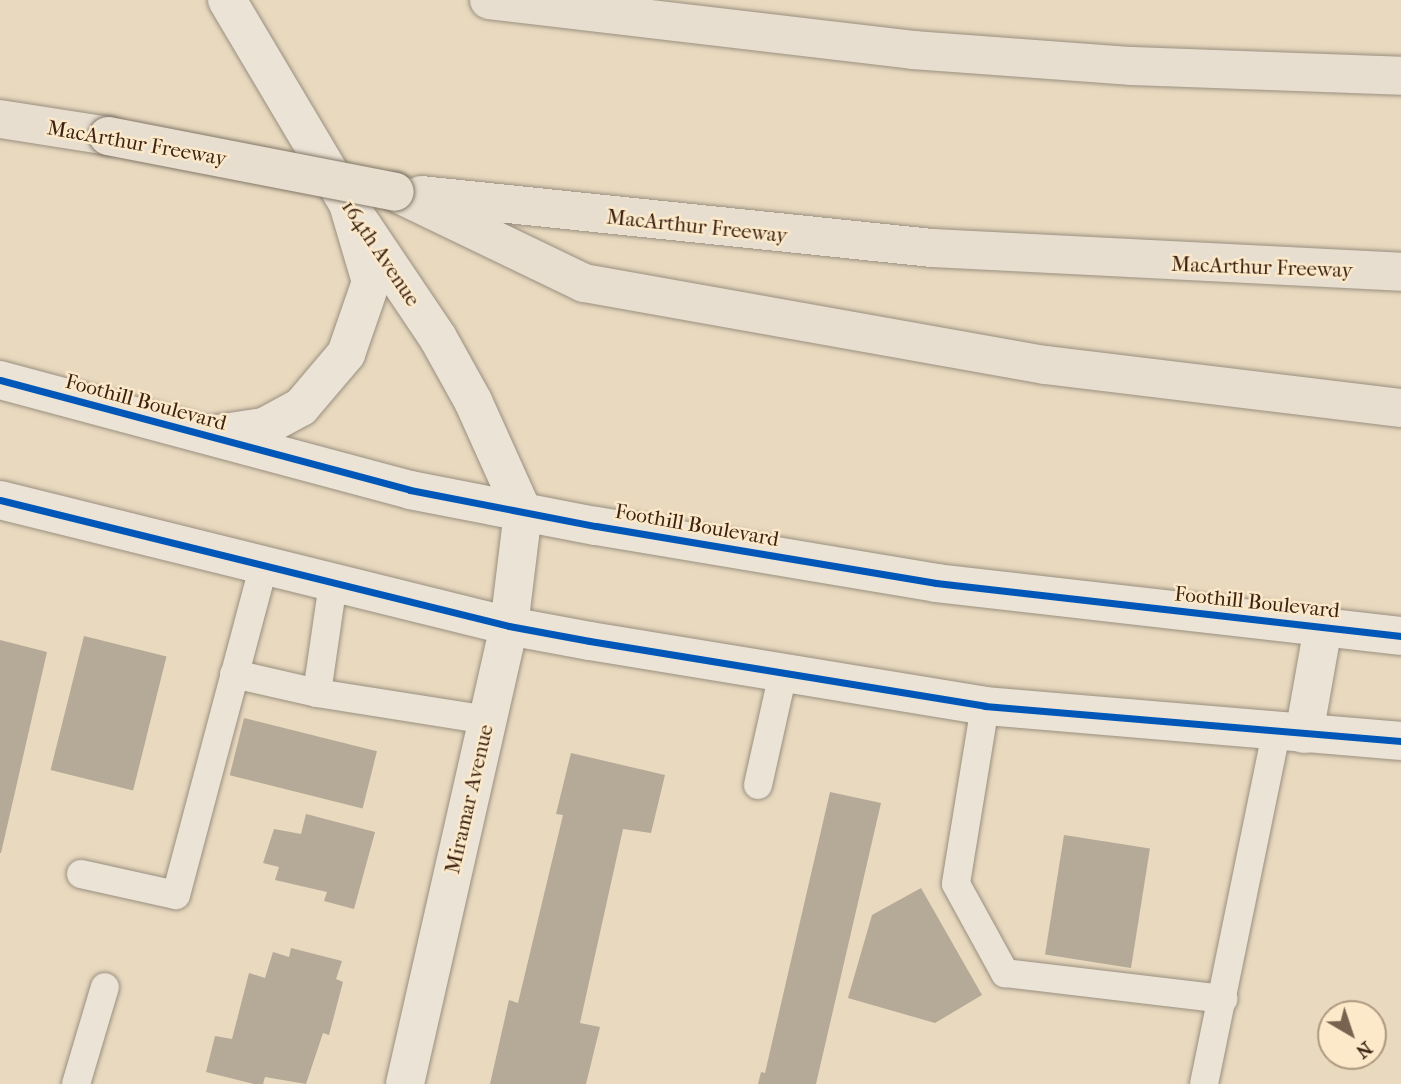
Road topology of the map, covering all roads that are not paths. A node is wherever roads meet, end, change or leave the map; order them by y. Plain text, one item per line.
1 (227, 0) edge
2 (489, 0) edge
3 (1401, 76) edge
4 (0, 119) edge
5 (395, 192) junction
6 (348, 204) junction
7 (1401, 272) edge
8 (0, 380) edge
9 (1401, 408) edge
10 (204, 436) junction
11 (0, 500) edge
12 (523, 512) junction
13 (263, 567) junction
14 (333, 583) junction
15 (509, 626) junction
16 (1323, 627) junction
17 (1401, 636) edge
18 (783, 673) junction
19 (234, 674) junction
20 (317, 693) junction
21 (985, 706) junction
22 (487, 720) junction
23 (1290, 733) junction
24 (1401, 741) edge
25 (758, 785) dead end
26 (81, 874) dead end
27 (105, 987) dead end
28 (1223, 999) junction
29 (76, 1084) edge
30 (405, 1084) edge
31 (1204, 1084) edge

1 - 6 main road, 164th Avenue
2 - 3 highway
4 - 5 highway, MacArthur Freeway, bridge
5 - 7 highway, MacArthur Freeway
5 - 9 highway
6 - 10 main road
6 - 12 main road, 164th Avenue
8 - 10 main road, Foothill Boulevard
10 - 12 main road, Foothill Boulevard
11 - 13 main road
12 - 15 main road, Miramar Avenue
12 - 16 main road, Foothill Boulevard
13 - 14 main road
13 - 19 lane
14 - 15 main road
14 - 20 lane
15 - 18 main road
15 - 22 main road, Miramar Avenue
16 - 17 main road, Foothill Boulevard
16 - 23 main road
18 - 21 main road
18 - 25 lane
19 - 20 lane
19 - 26 lane
20 - 22 lane
21 - 23 main road
21 - 28 lane
22 - 30 main road, Miramar Avenue
23 - 24 main road
23 - 28 lane
27 - 29 lane
28 - 31 lane

